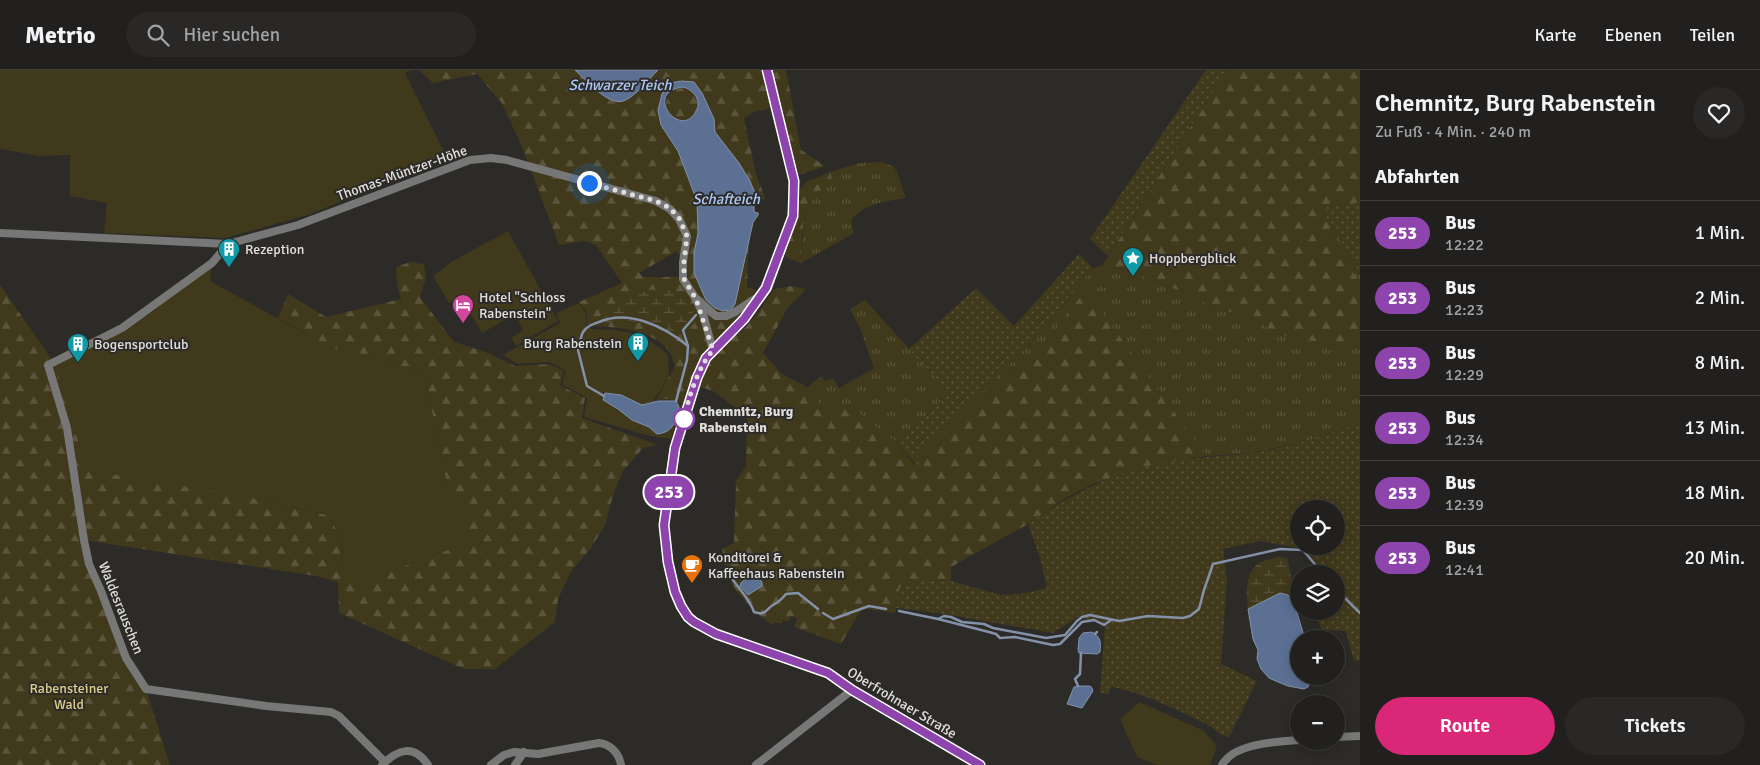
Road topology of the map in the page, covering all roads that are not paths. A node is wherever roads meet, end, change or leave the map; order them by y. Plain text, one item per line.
1 (767, 70) edge
2 (0, 233) edge
3 (228, 244) junction
4 (761, 295) junction
5 (696, 299) junction
6 (713, 350) junction
7 (852, 690) junction
8 (1360, 736) edge
9 (1345, 737) edge
10 (1290, 741) edge
11 (524, 752) junction
12 (384, 764) edge
13 (428, 765) edge
14 (491, 765) edge
15 (515, 765) edge
16 (621, 765) edge
17 (756, 765) edge
18 (980, 765) edge
19 (1222, 765) edge

1 - 4 main road, Oberfrohnaer Straße
2 - 3 street, Thomas-Müntzer-Höhe
3 - 5 street, Thomas-Müntzer-Höhe
3 - 12 street, Waldesrauschen
4 - 5 street
4 - 6 main road, Oberfrohnaer Straße
5 - 6 street, Thomas-Müntzer-Höhe
6 - 7 main road, Oberfrohnaer Straße
7 - 17 street
7 - 18 main road, Oberfrohnaer Straße
8 - 9 street
10 - 19 street
11 - 14 street
11 - 15 street
11 - 16 street
12 - 13 street

